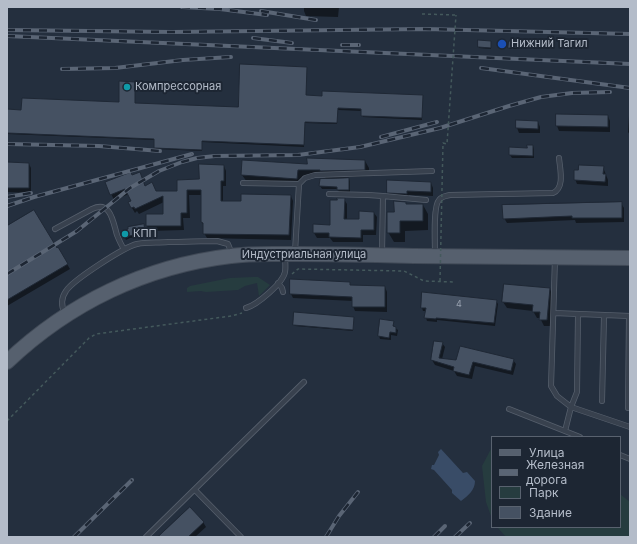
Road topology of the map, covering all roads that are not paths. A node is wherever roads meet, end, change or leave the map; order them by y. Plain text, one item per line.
1 (559, 158) dead end
2 (432, 171) dead end
3 (243, 182) dead end
4 (298, 184) junction
5 (328, 194) dead end
6 (383, 196) junction
7 (426, 200) dead end
8 (55, 229) dead end
9 (124, 249) junction
10 (290, 254) junction
11 (382, 255) junction
12 (435, 255) junction
13 (232, 256) junction
14 (555, 257) junction
15 (630, 258) edge
16 (279, 284) junction
17 (283, 292) dead end
18 (246, 310) road end
19 (554, 314) junction
20 (65, 315) junction
21 (578, 315) junction
22 (604, 316) junction
23 (629, 316) edge
24 (7, 362) edge
25 (304, 382) dead end
26 (602, 401) dead end
27 (571, 407) junction
28 (628, 408) dead end
29 (509, 409) dead end
30 (630, 427) edge
31 (566, 431) junction
32 (578, 436) edge
33 (195, 490) junction
34 (146, 537) edge
35 (241, 537) edge

1 - 12 lane
2 - 4 lane
3 - 4 lane
4 - 10 lane
5 - 6 lane
6 - 7 lane
6 - 11 lane
8 - 9 lane
9 - 13 lane
9 - 20 lane
10 - 11 main road, Индустриальная улица
10 - 13 main road, Индустриальная улица
10 - 16 lane
11 - 12 main road, Индустриальная улица
12 - 14 main road, Индустриальная улица
13 - 20 main road, Индустриальная улица
14 - 15 main road, Индустриальная улица
14 - 19 lane
16 - 17 lane
16 - 18 lane
19 - 21 lane
19 - 27 lane
20 - 24 main road, Индустриальная улица
21 - 22 lane
21 - 27 lane
22 - 23 lane
22 - 26 lane
23 - 28 lane
25 - 33 lane
27 - 30 lane
27 - 31 lane
29 - 31 lane
31 - 32 lane
33 - 34 lane
33 - 35 lane

